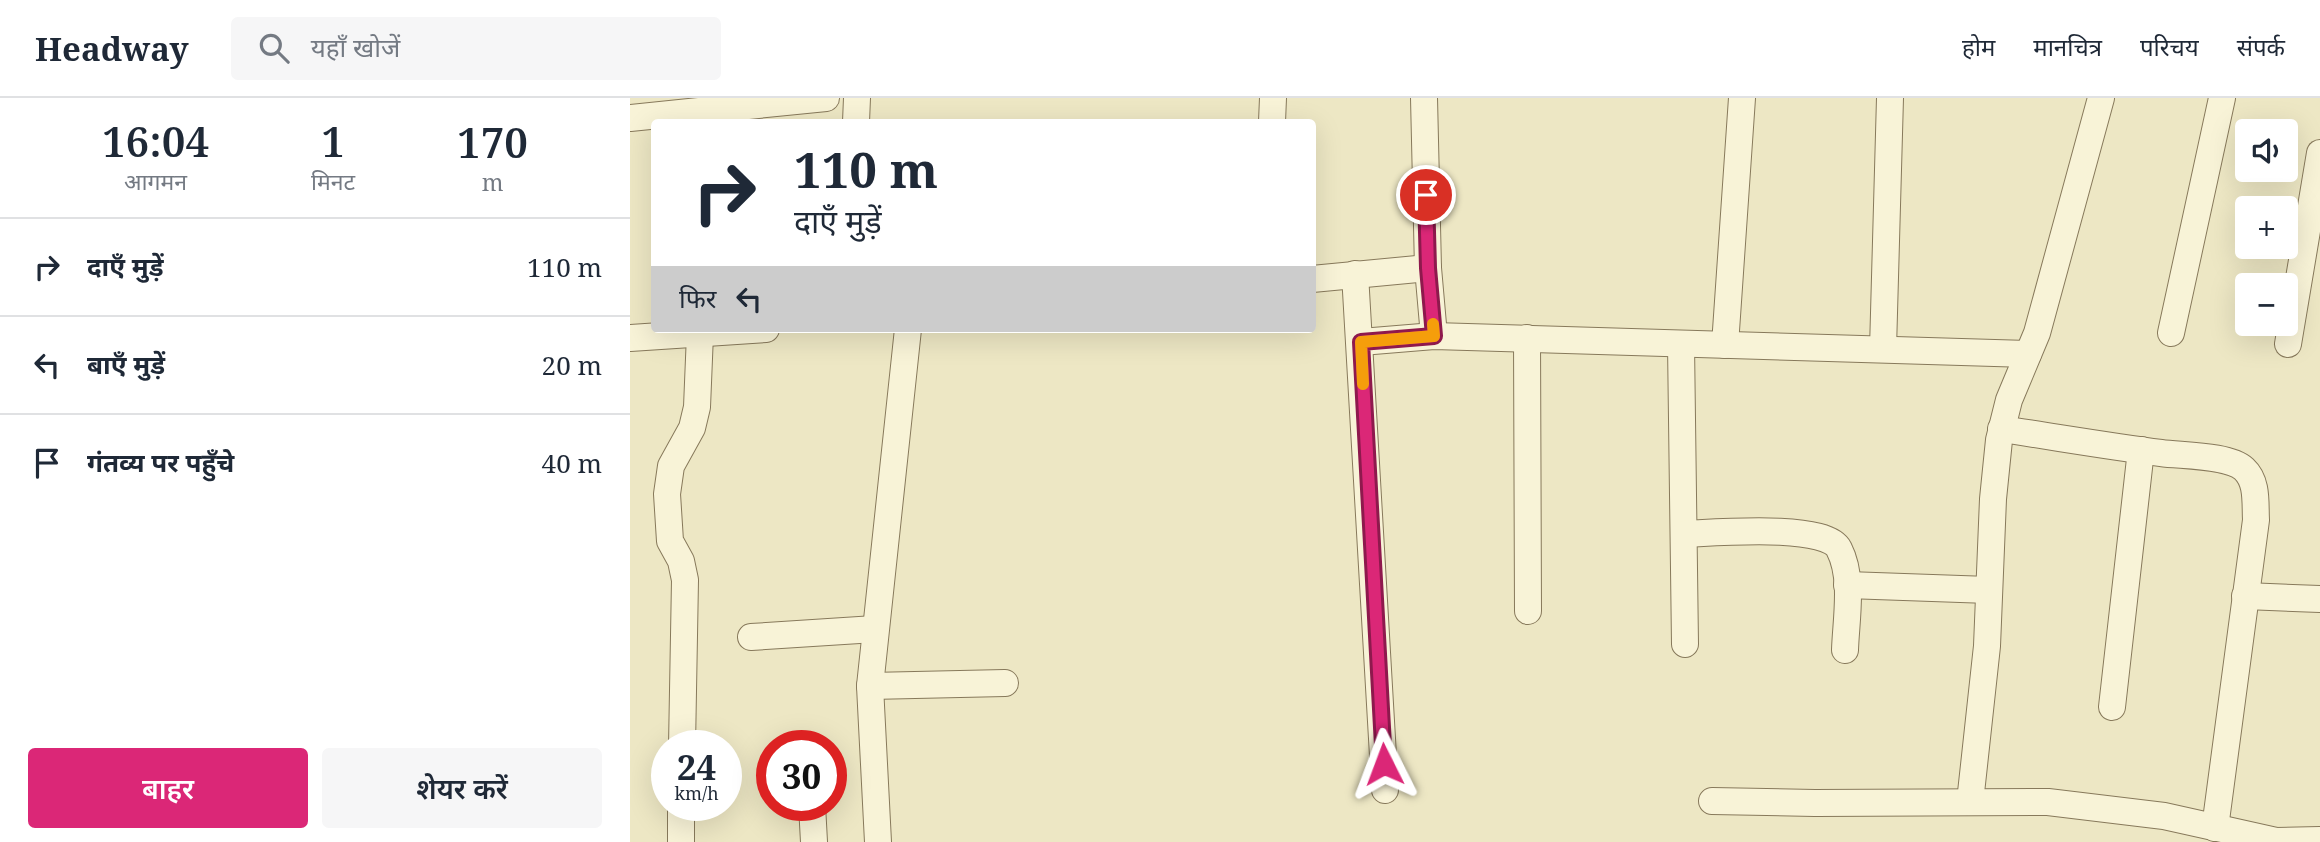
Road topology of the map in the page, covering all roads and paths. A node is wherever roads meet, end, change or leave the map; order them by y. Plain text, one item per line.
1 (825, 98) edge
2 (858, 98) edge
3 (1273, 98) edge
4 (1424, 98) edge
5 (1742, 98) edge
6 (1890, 98) edge
7 (2101, 98) edge
8 (2222, 98) edge
9 (630, 118) edge
10 (856, 119) edge
11 (1272, 119) edge
12 (2320, 153) edge
13 (1428, 268) junction
14 (1355, 274) junction
15 (1316, 279) edge
16 (713, 333) edge
17 (908, 333) edge
18 (2171, 333) dead end
19 (700, 334) junction
20 (1434, 336) junction
21 (630, 338) edge
22 (1527, 338) junction
23 (1361, 342) junction
24 (1681, 344) junction
25 (2288, 344) dead end
26 (1725, 345) junction
27 (1883, 349) junction
28 (2028, 354) junction
29 (2001, 429) junction
30 (2141, 450) junction
31 (1684, 534) junction
32 (1847, 585) junction
33 (1989, 590) junction
34 (2245, 596) junction
35 (2320, 599) edge
36 (1528, 611) dead end
37 (875, 629) junction
38 (751, 637) dead end
39 (1685, 644) dead end
40 (1845, 650) dead end
41 (1005, 683) dead end
42 (870, 686) junction
43 (2112, 707) dead end
44 (682, 730) edge
45 (1385, 790) dead end
46 (1712, 801) dead end
47 (1970, 802) junction
48 (681, 821) edge
49 (813, 821) edge
50 (2215, 828) junction
51 (2320, 840) edge
52 (681, 842) edge
53 (814, 842) edge
54 (878, 842) edge
55 (2289, 842) edge

1 - 9 street
2 - 10 street
3 - 11 street
4 - 13 street
5 - 26 street
6 - 27 street
7 - 28 street
8 - 18 street
12 - 25 street
13 - 14 street
13 - 20 street
14 - 15 street
14 - 23 street
16 - 19 street
17 - 37 street
19 - 21 street
19 - 44 street
20 - 22 street
20 - 23 street
22 - 24 street
22 - 36 street
23 - 45 street
24 - 26 street
24 - 31 street
26 - 27 street
27 - 28 street
28 - 29 street
29 - 30 street
29 - 33 street
30 - 34 street
30 - 43 street
31 - 32 street
31 - 39 street
32 - 33 street
32 - 40 street
33 - 47 street
34 - 35 street
34 - 50 street
37 - 38 street
37 - 42 street
41 - 42 street
42 - 54 street
46 - 47 street
47 - 50 street
48 - 52 street
49 - 53 street
50 - 55 street
51 - 55 street

